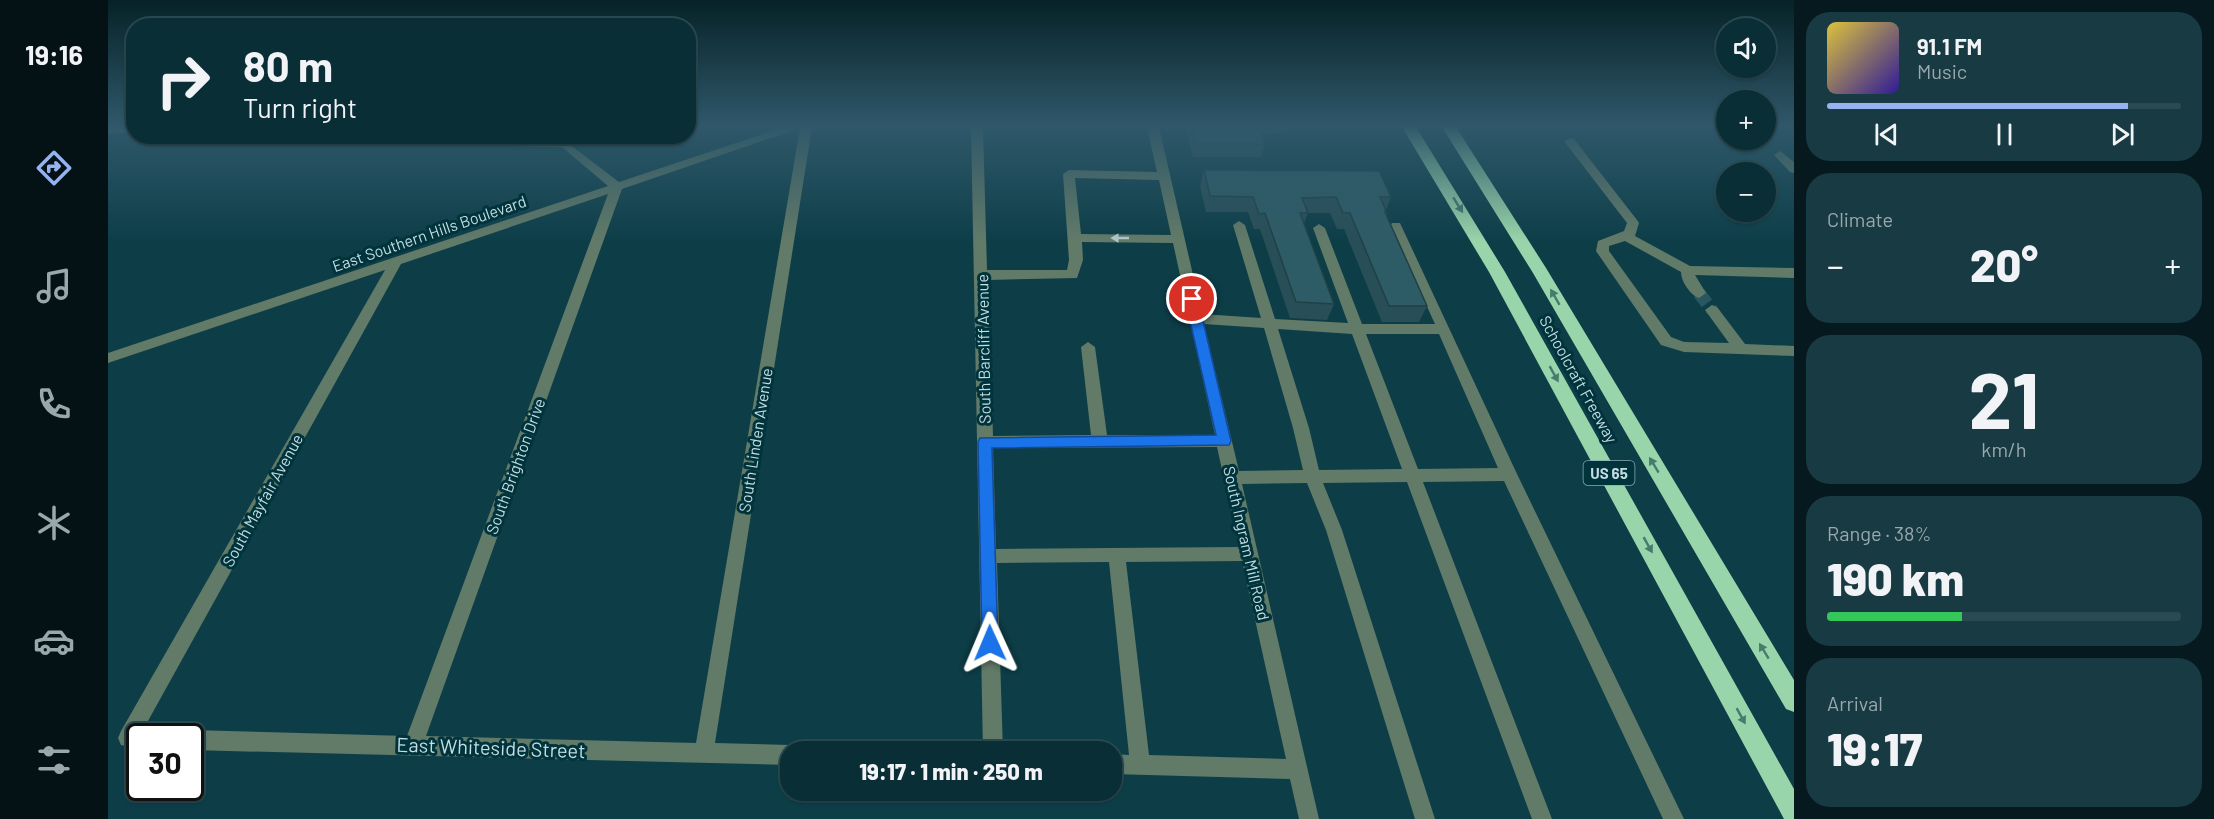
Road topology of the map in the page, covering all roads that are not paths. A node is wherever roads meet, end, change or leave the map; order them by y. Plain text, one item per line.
1 (591, 165) edge
2 (682, 165) edge
3 (800, 165) edge
4 (978, 165) edge
5 (1162, 165) edge
6 (1432, 165) edge
7 (1473, 165) edge
8 (1589, 165) edge
9 (1164, 176) junction
10 (617, 187) junction
11 (1239, 225) dead end
12 (1396, 226) dead end
13 (1319, 228) dead end
14 (1626, 236) junction
15 (1075, 238) junction
16 (1178, 239) junction
17 (396, 262) junction
18 (1688, 270) junction
19 (1794, 273) edge
20 (981, 275) junction
21 (1699, 293) tunnel mouth
22 (1712, 310) tunnel mouth
23 (1196, 319) junction
24 (1269, 324) junction
25 (1356, 329) junction
26 (1444, 329) junction
27 (1088, 347) dead end
28 (1741, 349) junction
29 (1794, 351) edge
30 (108, 358) edge
31 (1224, 441) junction
32 (985, 442) junction
33 (1100, 442) junction
34 (1509, 474) junction
35 (1312, 476) junction
36 (1412, 476) junction
37 (1232, 478) junction
38 (1249, 554) junction
39 (1117, 555) junction
40 (988, 556) junction
41 (1794, 701) edge
42 (142, 723) edge
43 (204, 740) edge
44 (993, 741) edge
45 (412, 745) junction
46 (704, 753) junction
47 (780, 755) edge
48 (1122, 765) edge
49 (1140, 765) junction
50 (1298, 770) junction
51 (1794, 813) edge
52 (1309, 819) edge
53 (1425, 819) edge
54 (1542, 819) edge
55 (1674, 819) edge

1 - 10 street
2 - 10 street, East Southern Hills Boulevard
3 - 46 street, South Linden Avenue
4 - 20 street, South Barcliff Avenue
5 - 9 street, South Ingram Mill Road
6 -> 51 highway, Schoolcraft Freeway / US 65
41 -> 7 highway, Schoolcraft Freeway / US 65
8 - 14 street
9 - 15 street
9 - 16 street, South Ingram Mill Road
10 - 17 street, East Southern Hills Boulevard
10 - 45 street, South Brighton Drive
11 - 24 street
12 - 26 street
13 - 25 street
14 - 18 street
14 - 28 street
16 -> 15 street
15 - 20 street
16 - 23 street, South Ingram Mill Road
17 - 30 street, East Southern Hills Boulevard
17 - 42 street, South Mayfair Avenue
18 - 19 street
18 - 21 street
20 - 32 street, South Barcliff Avenue
22 - 28 street
23 - 24 street
23 - 31 street, South Ingram Mill Road
24 - 25 street
24 - 35 street
25 - 26 street
25 - 36 street
26 - 34 street
27 - 33 street
28 - 29 street
31 - 33 street
31 - 37 street, South Ingram Mill Road
32 - 33 street
32 - 40 street, South Barcliff Avenue
34 - 36 street
34 - 55 street
35 - 36 street
35 - 37 street
35 - 53 street
36 - 54 street
37 - 38 street, South Ingram Mill Road
38 - 39 street
38 - 50 street, South Ingram Mill Road
39 - 40 street
39 - 49 street
40 - 44 street, South Barcliff Avenue
43 - 45 street, East Whiteside Street
45 - 46 street, East Whiteside Street
46 - 47 street, East Whiteside Street
48 - 49 street
49 - 50 street
50 - 52 street, South Ingram Mill Road

